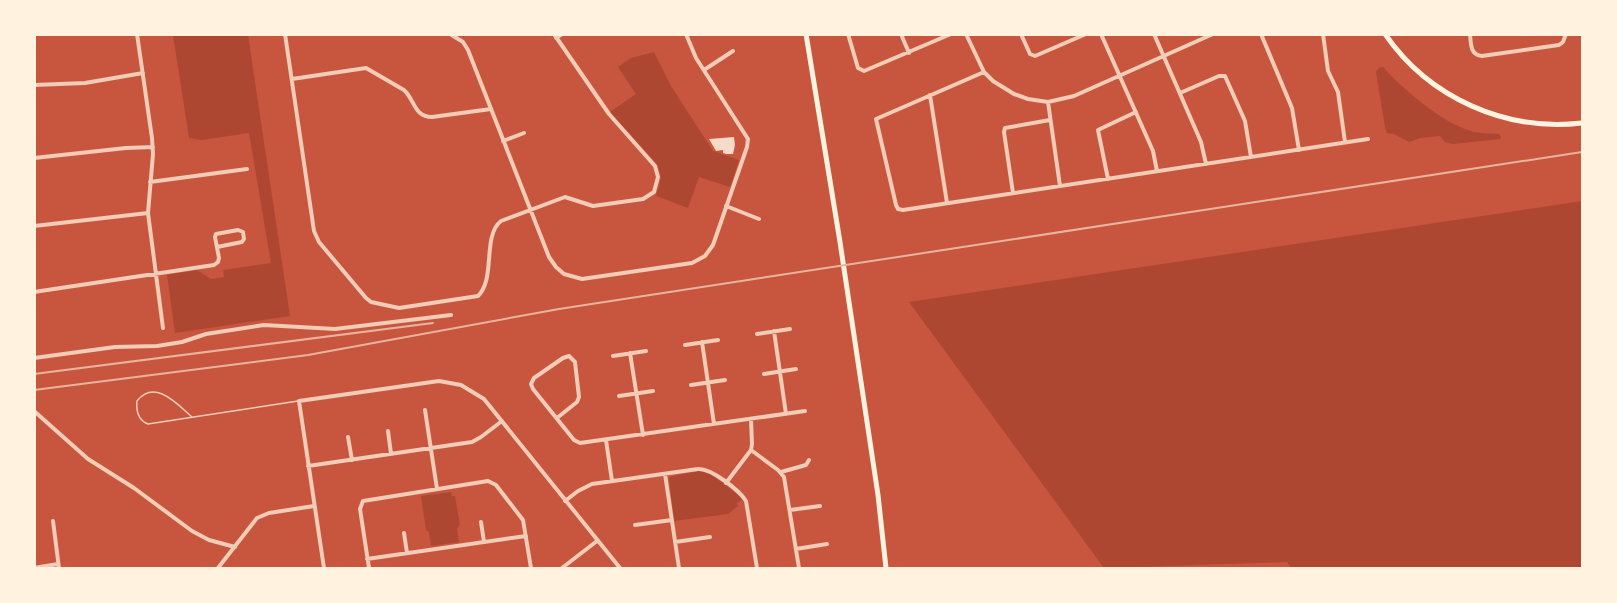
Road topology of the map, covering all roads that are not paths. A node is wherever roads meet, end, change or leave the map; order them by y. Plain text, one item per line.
1 (137, 34) edge
2 (285, 34) edge
3 (450, 34) edge
4 (562, 34) edge
5 (686, 34) edge
6 (806, 34) edge
7 (848, 34) edge
8 (901, 34) edge
9 (951, 34) edge
10 (966, 34) edge
11 (1021, 34) edge
12 (1086, 34) edge
13 (1101, 34) edge
14 (1154, 34) edge
15 (1213, 34) edge
16 (1260, 34) edge
17 (1323, 34) edge
18 (1385, 34) edge
19 (1470, 34) edge
20 (1566, 34) edge
21 (555, 36) edge
22 (733, 51) dead end
23 (909, 53) junction
24 (1163, 57) junction
25 (704, 70) junction
26 (984, 72) junction
27 (142, 73) junction
28 (1120, 76) junction
29 (292, 79) junction
30 (34, 85) edge
31 (1180, 93) junction
32 (930, 95) junction
33 (1048, 102) junction
34 (491, 109) junction
35 (1136, 112) junction
36 (1050, 120) junction
37 (1582, 123) edge
38 (524, 133) dead end
39 (1368, 139) dead end
40 (503, 141) junction
41 (1345, 142) junction
42 (153, 147) junction
43 (1299, 150) junction
44 (1251, 157) junction
45 (34, 158) edge
46 (1206, 164) junction
47 (247, 169) dead end
48 (1157, 171) junction
49 (1108, 179) junction
50 (150, 182) junction
51 (1060, 186) junction
52 (1013, 194) junction
53 (946, 203) junction
54 (726, 206) junction
55 (529, 210) junction
56 (148, 213) junction
57 (759, 219) dead end
58 (34, 226) edge
59 (217, 247) junction
60 (156, 274) junction
61 (34, 292) edge
62 (451, 315) dead end
63 (163, 328) dead end
64 (790, 329) dead end
65 (774, 331) junction
66 (757, 334) dead end
67 (718, 340) dead end
68 (702, 342) junction
69 (685, 345) dead end
70 (646, 351) dead end
71 (630, 353) junction
72 (613, 356) dead end
73 (34, 358) edge
74 (796, 369) dead end
75 (780, 372) junction
76 (764, 374) dead end
77 (725, 380) dead end
78 (708, 383) junction
79 (692, 385) dead end
80 (653, 391) dead end
81 (636, 394) junction
82 (620, 396) dead end
83 (298, 401) junction
84 (425, 410) dead end
85 (34, 411) edge
86 (805, 411) dead end
87 (786, 414) junction
88 (192, 417) junction
89 (557, 418) junction
90 (751, 419) junction
91 (502, 422) junction
92 (714, 424) junction
93 (388, 431) dead end
94 (642, 435) junction
95 (348, 437) dead end
96 (606, 440) junction
97 (431, 448) junction
98 (751, 450) junction
99 (392, 454) junction
100 (352, 460) junction
101 (809, 460) dead end
102 (308, 466) junction
103 (780, 472) junction
104 (665, 474) junction
105 (612, 482) junction
106 (726, 483) junction
107 (437, 489) junction
108 (565, 501) junction
109 (314, 506) junction
110 (820, 506) dead end
111 (790, 510) junction
112 (672, 520) junction
113 (53, 521) dead end
114 (481, 522) dead end
115 (635, 525) dead end
116 (404, 533) dead end
117 (526, 536) junction
118 (710, 537) dead end
119 (597, 541) junction
120 (484, 542) junction
121 (675, 542) junction
122 (827, 544) dead end
123 (235, 547) junction
124 (796, 549) junction
125 (407, 553) junction
126 (368, 559) junction
127 (59, 566) edge
128 (34, 568) edge
129 (218, 568) edge
130 (324, 568) edge
131 (369, 568) edge
132 (531, 568) edge
133 (562, 568) edge
134 (620, 568) edge
135 (679, 568) edge
136 (757, 568) edge
137 (799, 568) edge
138 (886, 568) edge

1 - 27 street
2 - 29 street
3 - 34 street
4 - 21 street
5 - 25 street
6 - 138 main road
7 - 23 street
8 - 23 street
9 - 23 street
10 - 26 street
11 - 12 street
13 - 28 street
14 - 24 street
15 - 24 street
16 - 43 street
17 - 41 street
18 - 37 main road
19 - 20 street
21 - 55 street
22 - 25 street
24 - 28 street
24 - 31 street
25 - 54 street
26 - 32 street
26 - 33 street
27 - 30 street
27 - 42 street
28 - 33 street
28 - 35 street
29 - 34 street
29 - 55 street
31 - 44 street
31 - 46 street
32 - 53 street
32 - 53 street
33 - 36 street
34 - 40 street
35 - 48 street
35 - 49 street
36 - 51 street
36 - 52 street
38 - 40 street
39 - 41 street
40 - 55 street
41 - 43 street
42 - 45 street
42 - 50 street
43 - 44 street
44 - 46 street
46 - 48 street
47 - 50 street
48 - 49 street
49 - 51 street
50 - 56 street
51 - 52 street
52 - 53 street
54 - 55 street
54 - 57 street
56 - 58 street
56 - 60 street
59 - 59 street
59 - 60 street
60 - 61 street
60 - 63 street
62 - 73 street
64 - 65 street
65 - 66 street
65 - 75 street
67 - 68 street
68 - 69 street
68 - 78 street
70 - 71 street
71 - 72 street
71 - 81 street
74 - 75 street
75 - 76 street
75 - 87 street
77 - 78 street
78 - 79 street
78 - 92 street
80 - 81 street
81 - 82 street
81 - 94 street
83 - 88 lane
83 - 91 street
83 - 102 street
84 - 97 street
85 - 123 street
86 - 87 street
87 - 90 street
88 - 88 lane
89 - 89 street
89 - 96 street
90 - 92 street
90 - 98 street
91 - 97 street
91 - 108 street
92 - 94 street
93 - 99 street
94 - 96 street
95 - 100 street
96 - 105 street
97 - 99 street
97 - 107 street
98 - 103 street
98 - 106 street
99 - 100 street
100 - 102 street
101 - 103 street
102 - 109 street
103 - 111 street
104 - 105 street
104 - 106 street
104 - 112 street
105 - 108 street
106 - 136 street
107 - 117 street
107 - 126 street
108 - 119 street
109 - 123 street
109 - 130 street
110 - 111 street
111 - 124 street
112 - 115 street
112 - 121 street
113 - 127 street
114 - 120 street
116 - 125 street
117 - 120 street
117 - 132 street
118 - 121 street
119 - 133 street
119 - 134 street
120 - 125 street
121 - 135 street
122 - 124 street
123 - 129 street
124 - 137 street
125 - 126 street
126 - 131 street
127 - 128 street

